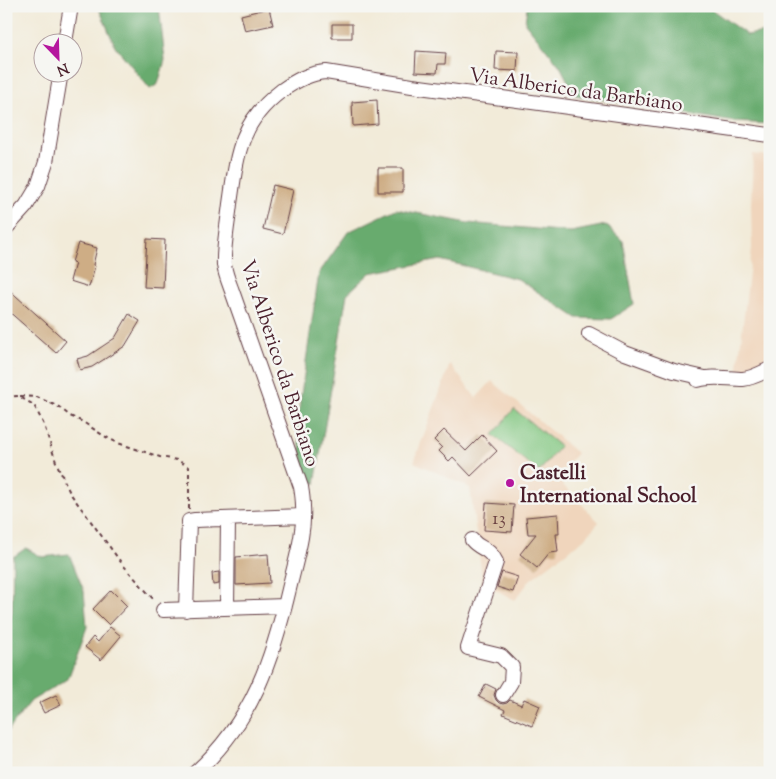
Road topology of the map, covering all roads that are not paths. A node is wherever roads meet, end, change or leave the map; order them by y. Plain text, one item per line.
1 (71, 6) edge
2 (67, 32) edge
3 (59, 82) edge
4 (770, 135) edge
5 (6, 228) edge
6 (589, 334) dead end
7 (770, 370) edge
8 (303, 516) junction
9 (228, 519) junction
10 (472, 540) dead end
11 (286, 606) junction
12 (227, 608) junction
13 (163, 610) road end
14 (186, 610) junction
15 (503, 695) dead end
16 (195, 773) edge

1 - 2 street
3 - 5 street
4 - 8 street, Via Alberico da Barbiano
6 - 7 street
8 - 9 street
8 - 11 street, Via Alberico da Barbiano
9 - 12 street
9 - 14 street
10 - 15 street
11 - 12 street
11 - 16 street, Via Alberico da Barbiano
12 - 14 street
13 - 14 street

